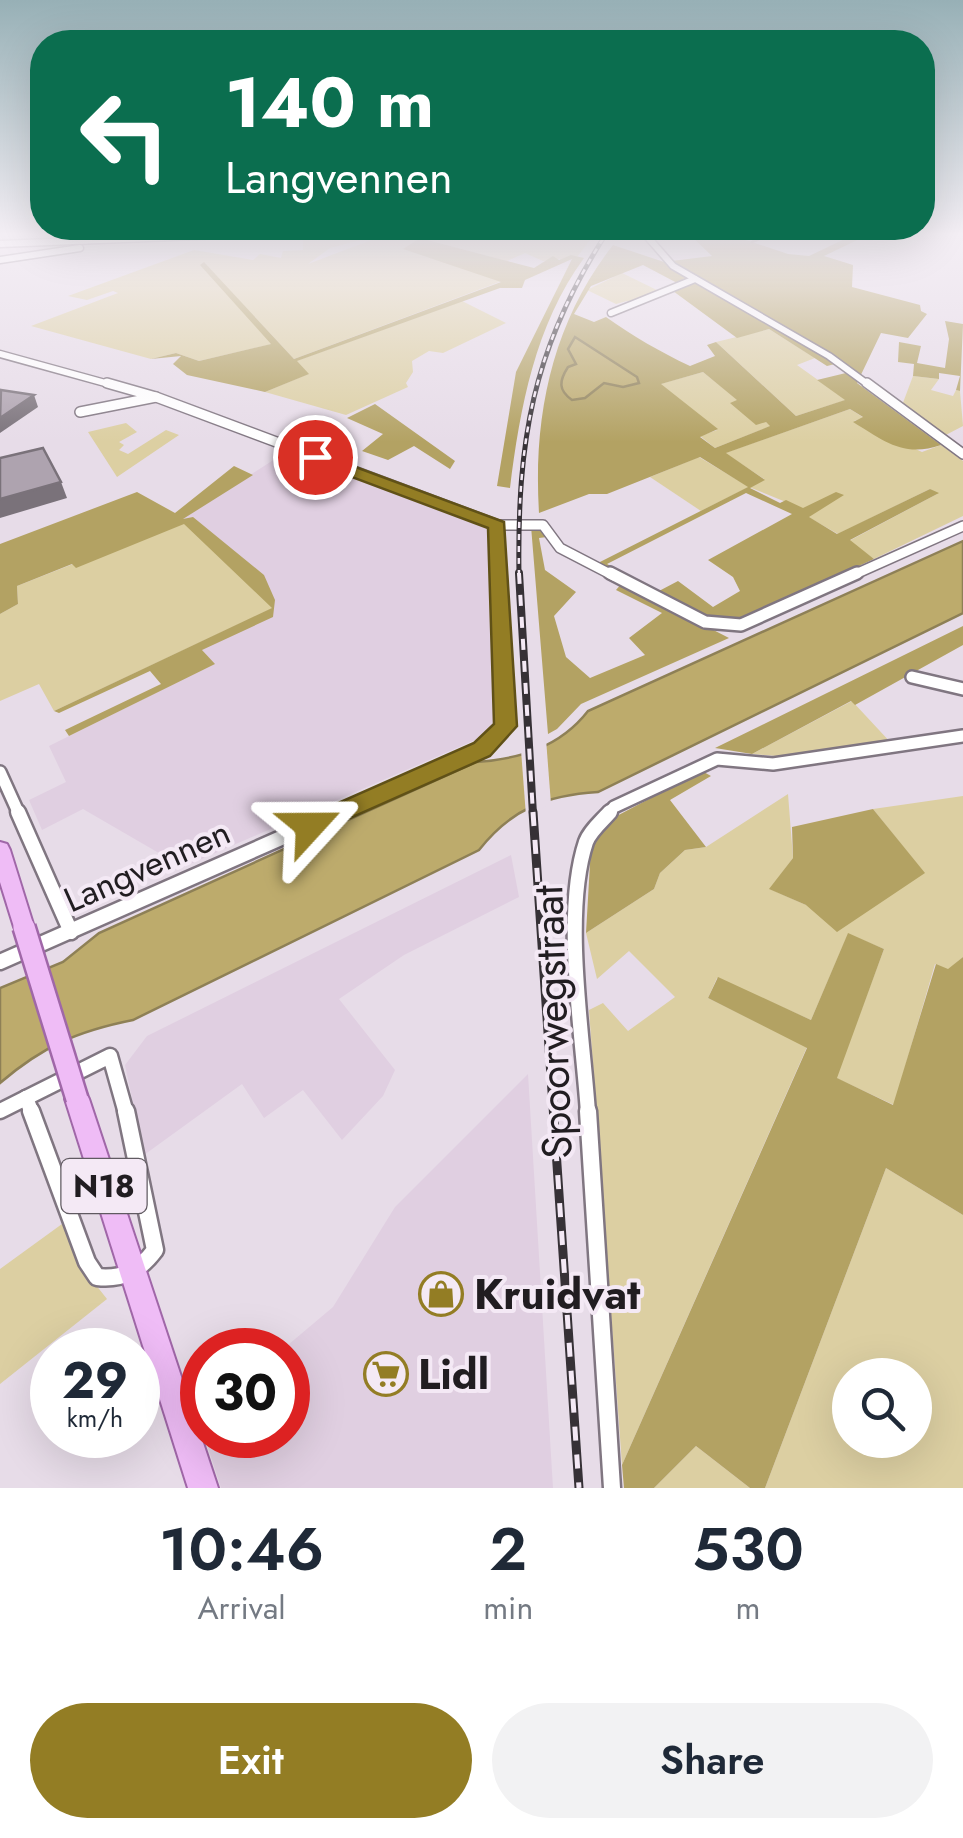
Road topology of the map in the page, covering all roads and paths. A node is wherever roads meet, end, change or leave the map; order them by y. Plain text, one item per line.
1 (636, 303) edge
2 (737, 303) edge
3 (611, 314) dead end
4 (0, 354) edge
5 (156, 397) junction
6 (80, 412) dead end
7 (963, 454) edge
8 (498, 526) junction
9 (963, 526) edge
10 (912, 677) dead end
11 (963, 690) edge
12 (963, 736) edge
13 (0, 772) edge
14 (0, 850) edge
15 (71, 932) junction
16 (0, 962) edge
17 (26, 1098) junction
18 (0, 1111) edge
19 (132, 1273) junction
20 (202, 1488) edge
21 (612, 1488) edge

1 - 3 street
2 - 7 street
4 - 5 street
5 - 6 street
5 - 8 street
8 - 9 street
8 - 15 street, Langvennen
10 - 11 street
12 - 21 street, Spoorwegstraat
13 - 15 street
14 - 19 main road, N18, bridge
15 - 16 street, Langvennen
17 - 18 street
17 - 19 street
17 - 19 street
19 - 20 main road, N18

